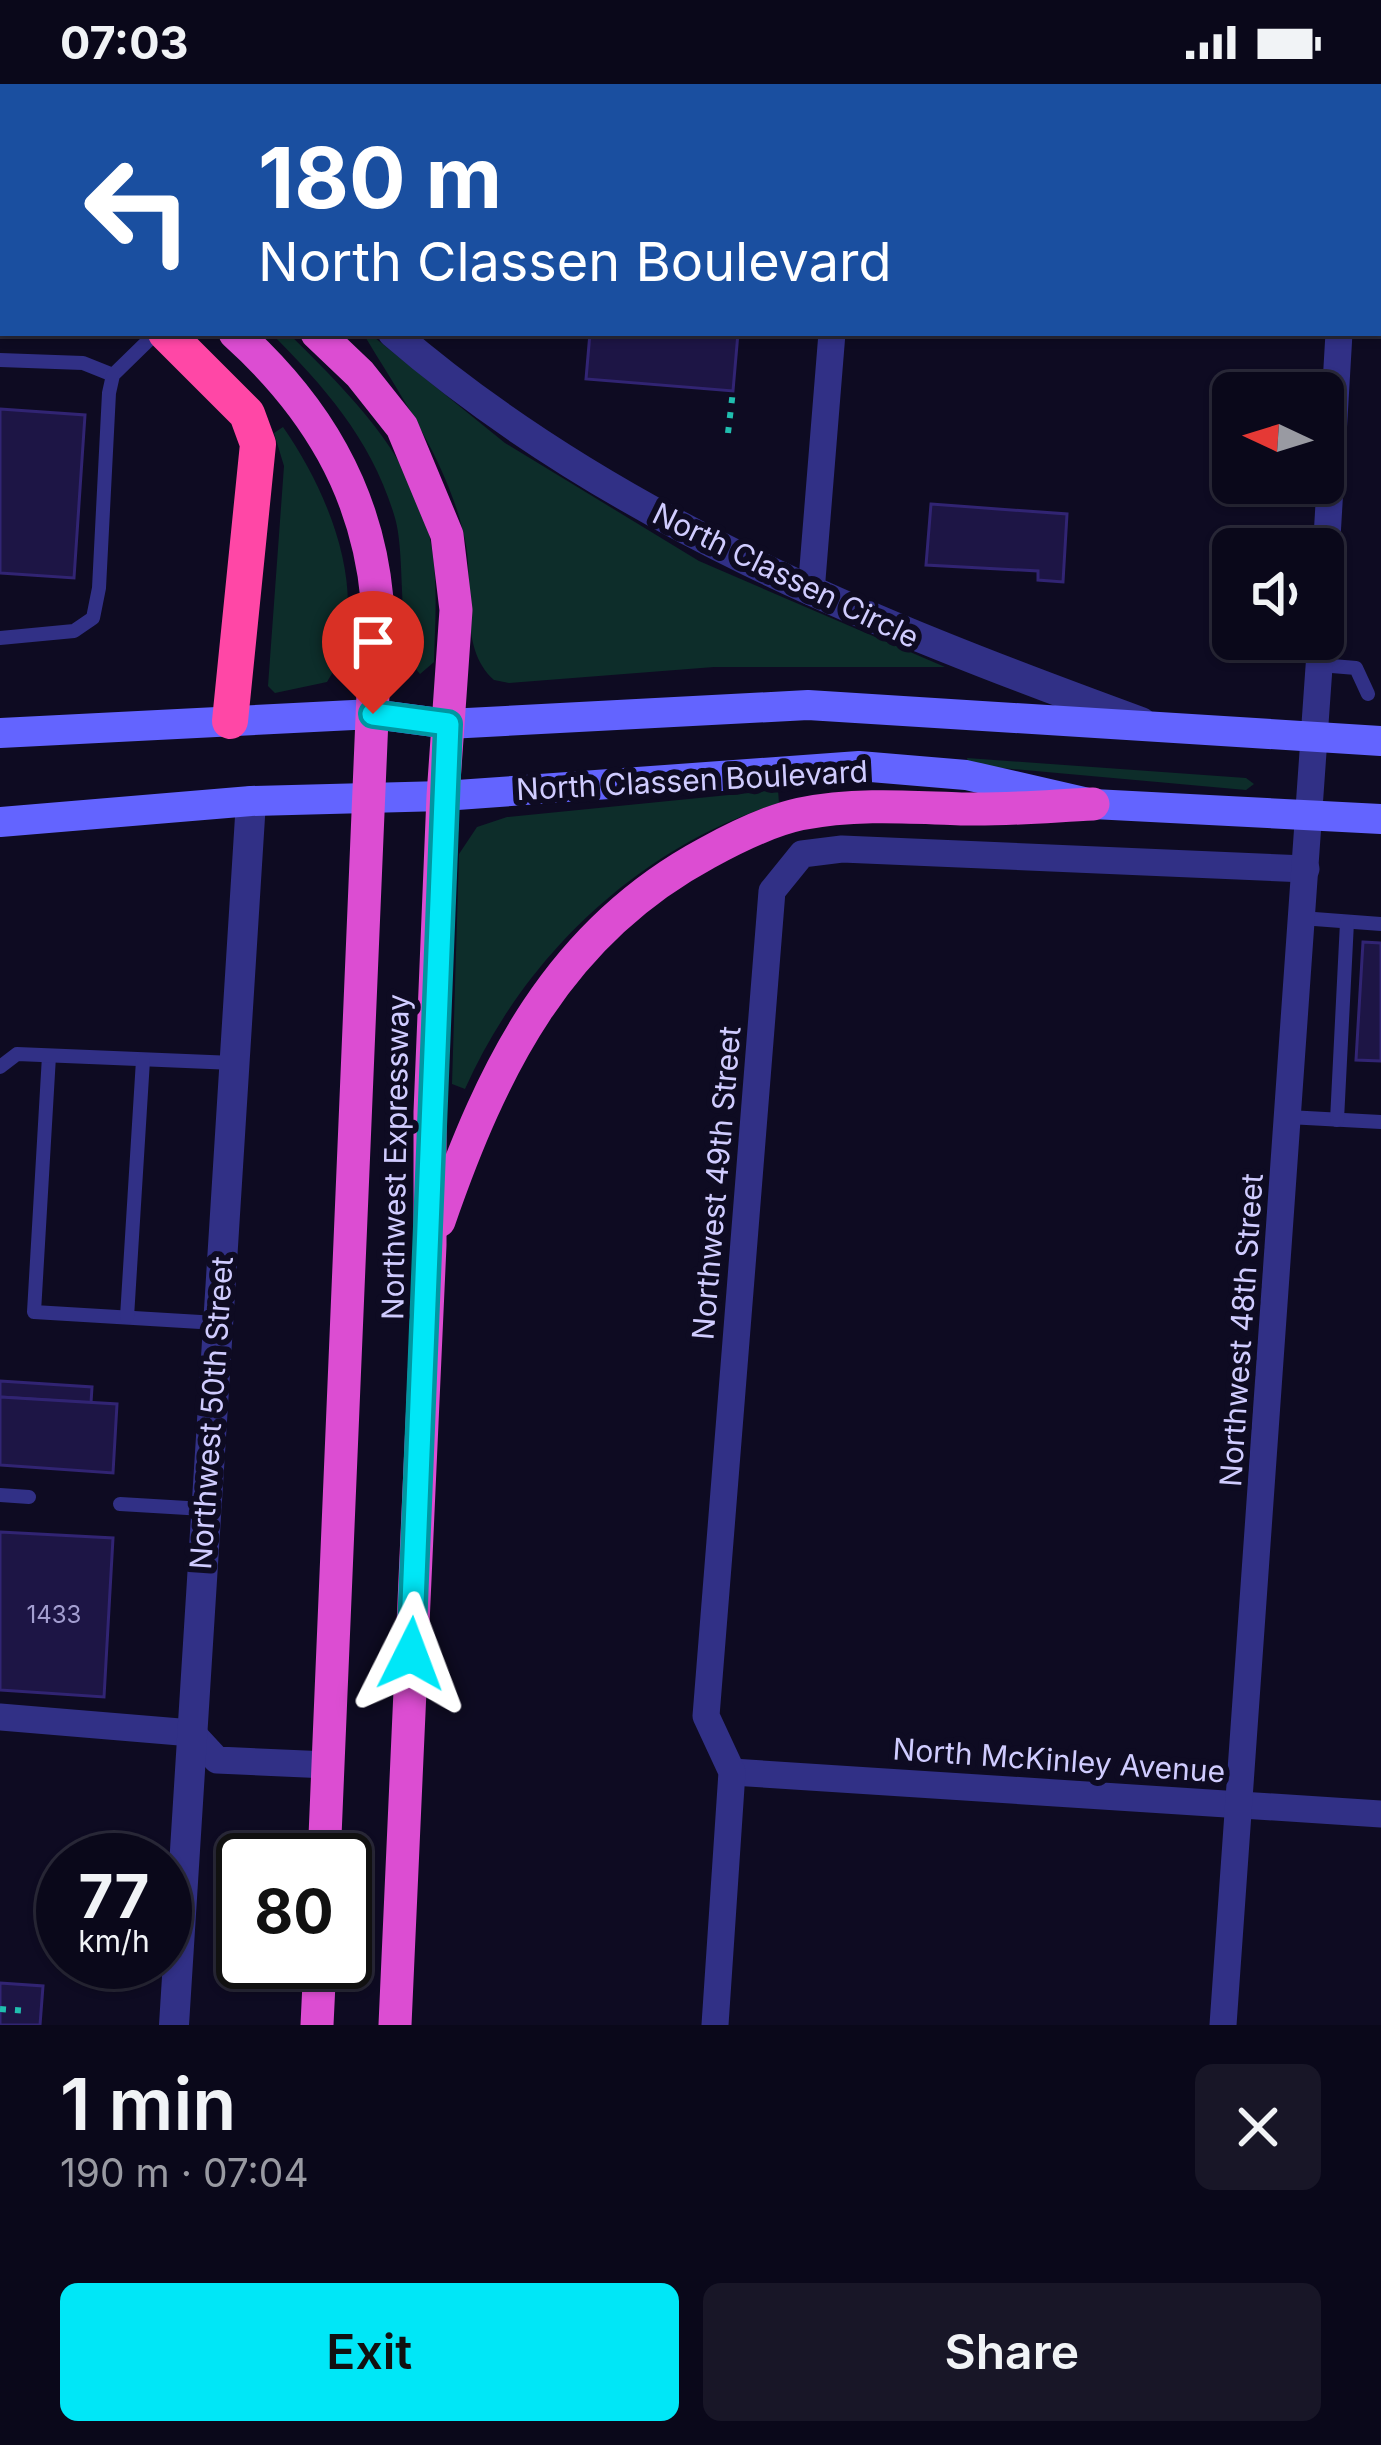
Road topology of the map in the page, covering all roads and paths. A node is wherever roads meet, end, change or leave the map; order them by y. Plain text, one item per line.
1 (152, 336) edge
2 (169, 336) edge
3 (238, 336) edge
4 (320, 336) edge
5 (345, 336) edge
6 (397, 336) edge
7 (832, 336) edge
8 (1339, 336) edge
9 (0, 360) edge
10 (359, 374) junction
11 (113, 375) junction
12 (733, 392) dead end
13 (728, 433) dead end
14 (1328, 528) edge
15 (812, 592) junction
16 (0, 638) edge
17 (1320, 660) edge
18 (1338, 660) edge
19 (1368, 694) dead end
20 (373, 714) junction
21 (230, 721) junction
22 (448, 724) junction
23 (1147, 724) junction
24 (0, 733) edge
25 (1315, 738) junction
26 (1381, 741) edge
27 (369, 795) junction
28 (443, 796) junction
29 (251, 801) junction
30 (1093, 804) junction
31 (1310, 814) junction
32 (1381, 819) edge
33 (0, 823) edge
34 (1306, 869) junction
35 (1301, 918) junction
36 (1347, 922) junction
37 (1381, 924) edge
38 (49, 1056) junction
39 (143, 1060) junction
40 (234, 1063) junction
41 (0, 1067) edge
42 (1288, 1117) junction
43 (1337, 1120) junction
44 (1381, 1122) edge
45 (430, 1245) junction
46 (127, 1317) junction
47 (217, 1323) junction
48 (0, 1495) edge
49 (29, 1497) dead end
50 (120, 1504) dead end
51 (205, 1510) junction
52 (0, 1717) edge
53 (192, 1733) junction
54 (328, 1766) junction
55 (732, 1772) junction
56 (1241, 1805) junction
57 (1381, 1814) edge
58 (325, 1833) edge
59 (319, 1989) edge
60 (0, 2009) edge
61 (28, 2011) dead end
62 (174, 2025) edge
63 (317, 2025) edge
64 (395, 2025) edge
65 (715, 2025) edge
66 (1223, 2025) edge

1 - 11 lane
2 - 21 highway
3 - 20 highway, Northwest Expressway
4 - 10 highway, Northwest Expressway
5 - 10 highway
6 - 15 street, North Classen Circle
7 - 15 street
8 - 14 street
9 - 11 lane
10 - 22 highway, Northwest Expressway
11 - 16 lane
12 - 13 path
15 - 23 street, North Classen Circle
17 - 25 street, Northwest 48th Street
18 - 19 lane
20 - 21 main road, North Classen Boulevard
20 - 22 main road, North Classen Boulevard
20 - 27 highway, Northwest Expressway
21 - 24 main road, North Classen Boulevard
22 - 23 main road, North Classen Boulevard
22 - 28 highway, Northwest Expressway
23 - 25 main road, North Classen Boulevard
25 - 26 main road, North Classen Boulevard
25 - 31 street, Northwest 48th Street
27 - 28 main road, North Classen Boulevard
27 - 29 main road, North Classen Boulevard
27 - 54 highway, Northwest Expressway
28 - 30 main road, North Classen Boulevard
28 - 45 highway, Northwest Expressway
29 - 33 main road, North Classen Boulevard
29 - 40 street, Northwest 50th Street
30 - 31 main road, North Classen Boulevard
30 - 45 highway
31 - 32 main road, North Classen Boulevard
31 - 34 street, Northwest 48th Street
34 - 35 street, Northwest 48th Street
34 - 55 street, Northwest 49th Street
35 - 36 lane
35 - 42 street, Northwest 48th Street
36 - 37 lane
36 - 43 lane
38 - 39 lane
38 - 41 lane
38 - 46 lane
39 - 40 lane
39 - 46 lane
40 - 47 street, Northwest 50th Street
42 - 43 lane
42 - 56 street, Northwest 48th Street
43 - 44 lane
45 - 64 highway, Northwest Expressway
46 - 47 lane
47 - 51 street, Northwest 50th Street
48 - 49 lane
50 - 51 lane
51 - 53 street, Northwest 50th Street
52 - 53 street
53 - 54 street
53 - 62 street, Northwest 50th Street
54 - 58 highway, Northwest Expressway
55 - 56 street, North McKinley Avenue
55 - 65 street, Northwest 49th Street
56 - 57 street, North McKinley Avenue
56 - 66 street, Northwest 48th Street
59 - 63 highway
60 - 61 path

